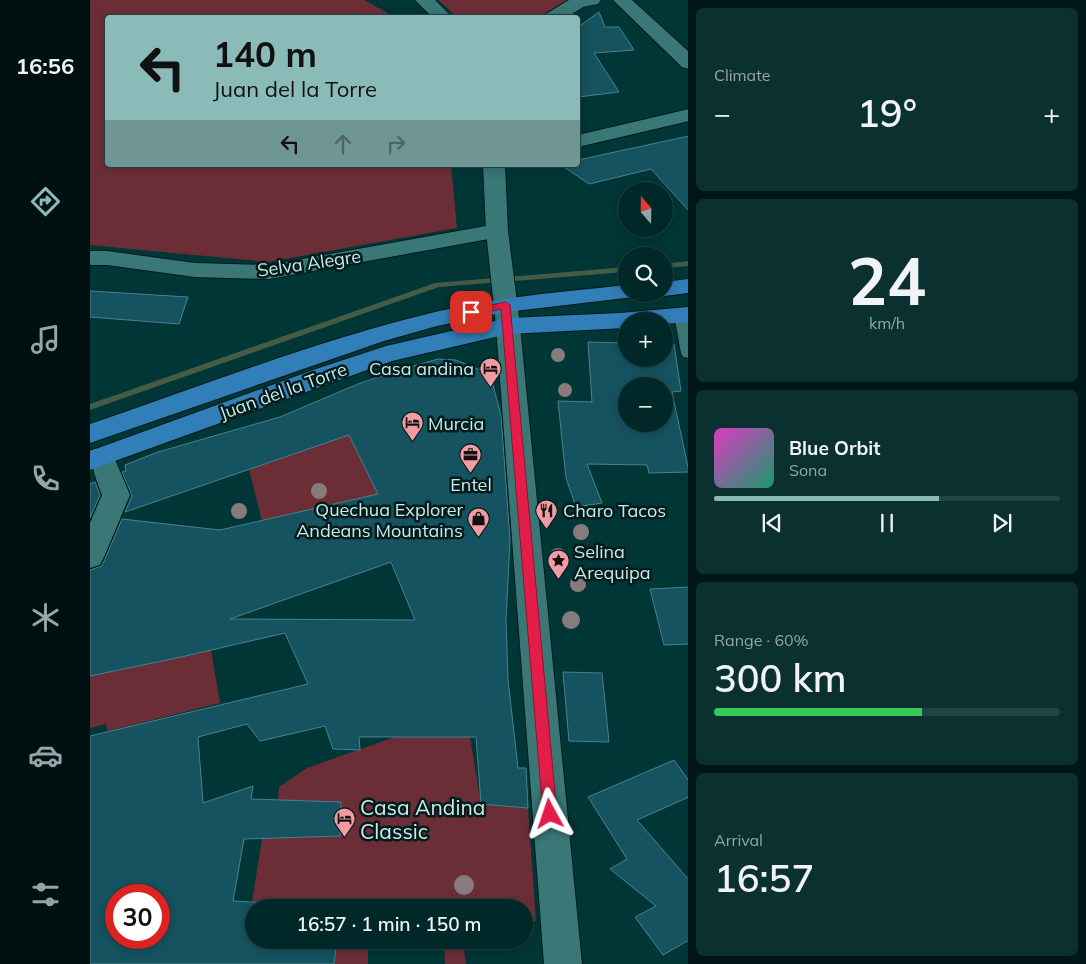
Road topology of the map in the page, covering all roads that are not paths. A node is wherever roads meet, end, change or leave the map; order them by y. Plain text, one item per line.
1 (424, 0) edge
2 (592, 0) edge
3 (622, 0) edge
4 (441, 15) edge
5 (557, 15) edge
6 (688, 63) edge
7 (688, 115) edge
8 (580, 141) edge
9 (494, 167) edge
10 (497, 231) junction
11 (90, 258) edge
12 (688, 286) edge
13 (673, 288) edge
14 (618, 293) edge
15 (506, 306) junction
16 (685, 315) edge
17 (688, 353) edge
18 (94, 450) edge
19 (90, 557) edge
20 (563, 964) edge

1 - 4 street
2 - 5 street
3 - 6 street
7 - 8 street
9 - 10 street
10 - 11 street, Selva Alegre
10 - 15 street
12 - 13 main road
14 - 15 main road, Juan del la Torre
15 - 16 main road, Juan del la Torre
15 - 18 main road, Juan del la Torre
15 - 20 street
16 - 17 lane
18 - 19 street

